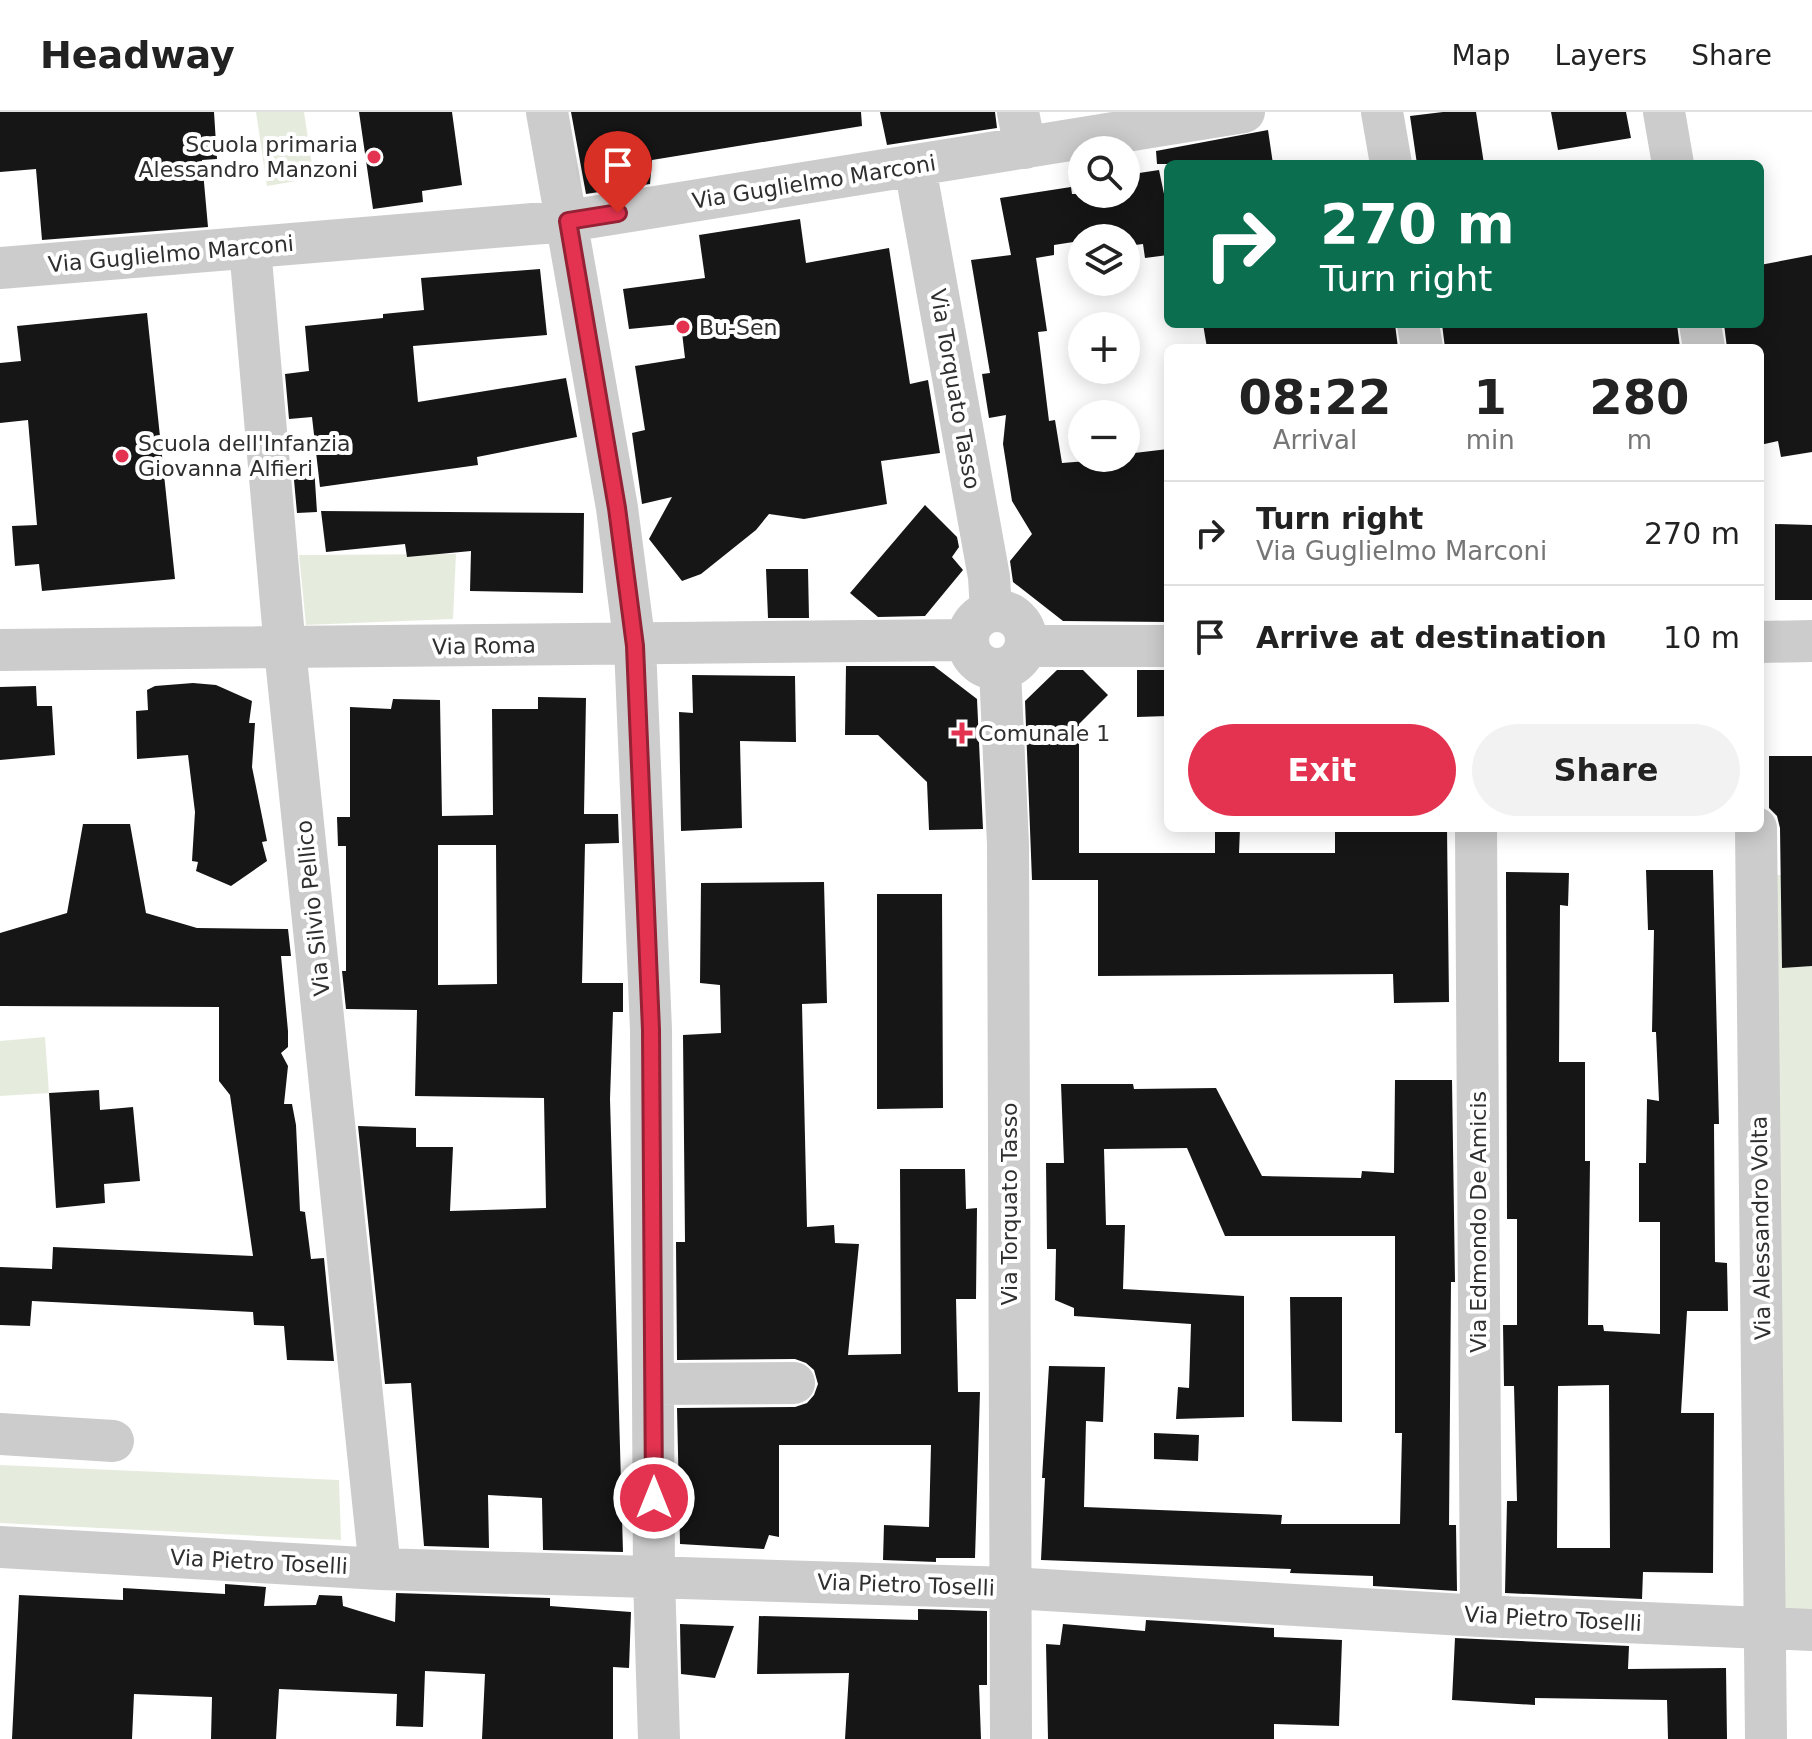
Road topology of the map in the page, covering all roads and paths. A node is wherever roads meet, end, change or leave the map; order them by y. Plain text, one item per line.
1 (547, 112) edge
2 (1244, 112) edge
3 (1382, 112) edge
4 (1664, 112) edge
5 (1021, 130) edge
6 (1390, 160) edge
7 (1672, 160) edge
8 (915, 167) junction
9 (568, 221) junction
10 (250, 248) junction
11 (0, 268) edge
12 (979, 626) junction
13 (1812, 641) edge
14 (1764, 642) edge
15 (635, 646) junction
16 (1164, 646) edge
17 (285, 649) junction
18 (0, 650) edge
19 (1013, 658) junction
20 (1476, 832) edge
21 (1756, 832) edge
22 (794, 1383) dead end
23 (653, 1384) junction
24 (0, 1434) edge
25 (113, 1441) dead end
26 (0, 1547) edge
27 (380, 1569) junction
28 (654, 1578) junction
29 (1011, 1588) junction
30 (1481, 1616) junction
31 (1765, 1628) junction
32 (1812, 1630) edge
33 (659, 1739) edge
34 (1011, 1739) edge
35 (1766, 1739) edge

1 - 9 street
2 - 5 street, Via Guglielmo Marconi
3 - 6 street
4 - 7 street
5 - 8 street, Via Guglielmo Marconi
8 - 9 street, Via Guglielmo Marconi
8 - 12 street, Via Torquato Tasso
9 - 10 street, Via Guglielmo Marconi
9 - 15 street
10 - 11 street, Via Guglielmo Marconi
10 - 17 street, Via Silvio Pellico
12 - 15 street, Via Roma
12 - 19 street
13 - 14 street
15 - 17 street, Via Roma
15 - 23 street
16 - 19 street
17 - 18 street, Via Roma
17 - 27 street, Via Silvio Pellico
19 - 29 street, Via Torquato Tasso
20 - 30 street, Via Edmondo De Amicis
21 - 31 street, Via Alessandro Volta
22 - 23 street
23 - 28 street
24 - 25 street
26 - 27 street, Via Pietro Toselli
27 - 28 street, Via Pietro Toselli
28 - 29 street, Via Pietro Toselli
28 - 33 street
29 - 30 street, Via Pietro Toselli
29 - 34 street, Via Torquato Tasso
30 - 31 street, Via Pietro Toselli
31 - 32 street, Via Pietro Toselli
31 - 35 street, Via Alessandro Volta

